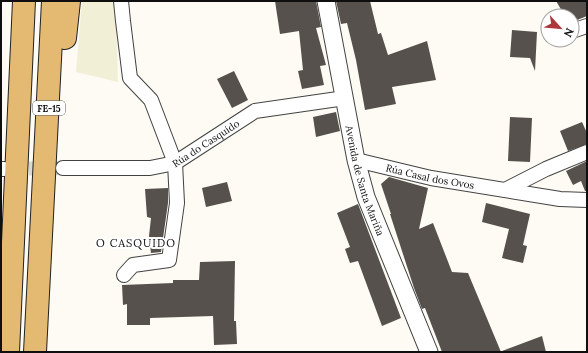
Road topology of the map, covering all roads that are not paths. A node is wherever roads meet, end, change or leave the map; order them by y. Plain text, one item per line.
1 (24, 1) edge
2 (53, 1) edge
3 (69, 1) edge
4 (121, 1) edge
5 (326, 1) edge
6 (345, 98) junction
7 (587, 152) edge
8 (356, 160) junction
9 (175, 163) junction
10 (63, 168) tunnel mouth
11 (505, 190) junction
12 (587, 200) edge
13 (43, 214) junction
14 (124, 275) dead end
15 (8, 352) edge
16 (36, 352) edge
17 (429, 352) edge

1 - 15 highway, FE-15
2 - 13 highway, FE-15
3 - 13 highway
4 - 9 street
5 - 6 street, Avenida de Santa Mariña
6 - 8 street, Avenida de Santa Mariña
6 - 9 street, Rúa do Casquido
7 - 11 street
8 - 11 street, Rúa Casal dos Ovos
8 - 17 street, Avenida de Santa Mariña
9 - 10 street, Rúa do Casquido
9 - 14 street
11 - 12 street, Rúa Casal dos Ovos
13 - 16 highway, FE-15

